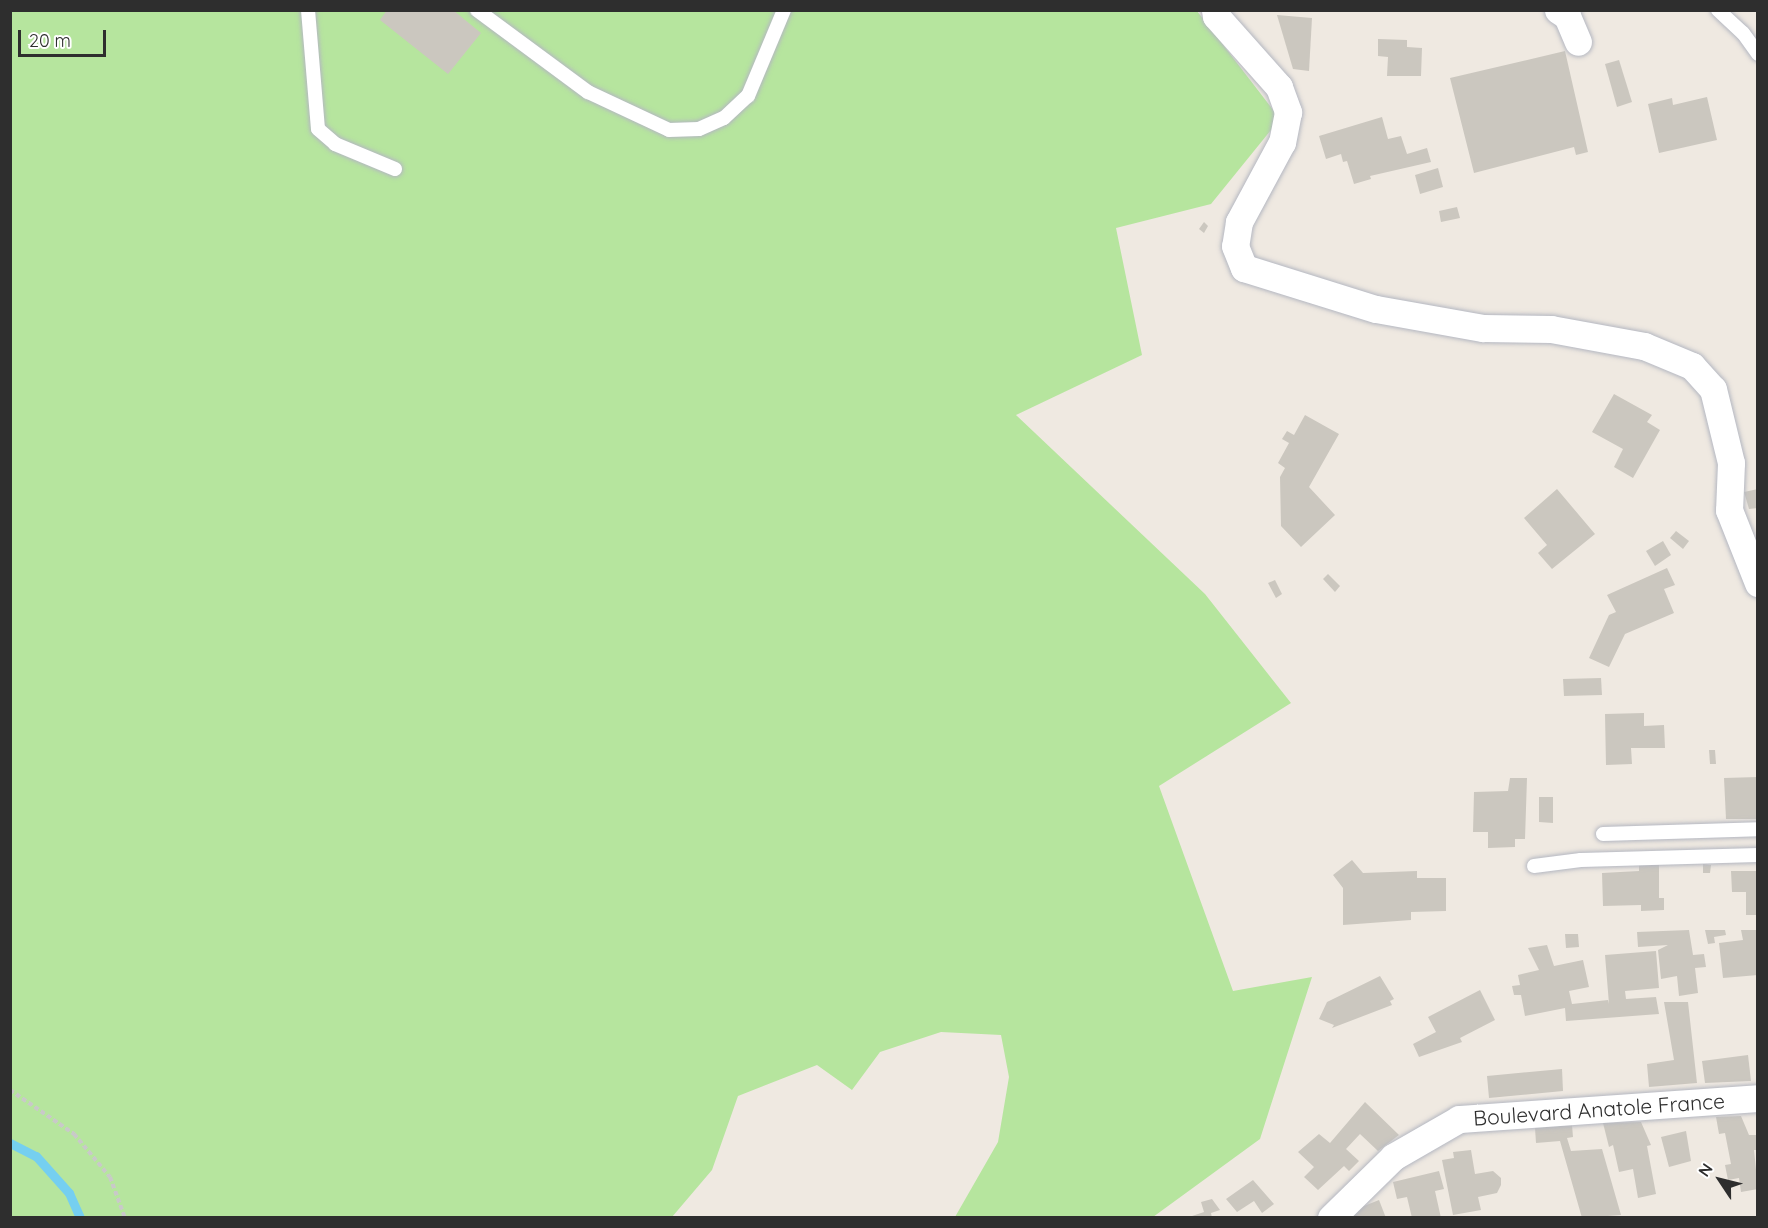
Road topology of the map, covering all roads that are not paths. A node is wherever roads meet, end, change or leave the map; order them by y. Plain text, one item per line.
1 (308, 10) edge
2 (477, 10) edge
3 (784, 10) edge
4 (1215, 10) edge
5 (1558, 10) edge
6 (1718, 10) edge
7 (1578, 42) dead end
8 (1758, 54) edge
9 (395, 169) dead end
10 (1758, 583) edge
11 (1758, 829) edge
12 (1603, 834) dead end
13 (1758, 855) edge
14 (1534, 866) dead end
15 (1758, 1098) edge
16 (1331, 1218) edge

1 - 9 lane
2 - 3 lane
4 - 10 street
5 - 7 street
6 - 8 lane
11 - 12 lane
13 - 14 lane
15 - 16 street, Boulevard Anatole France

